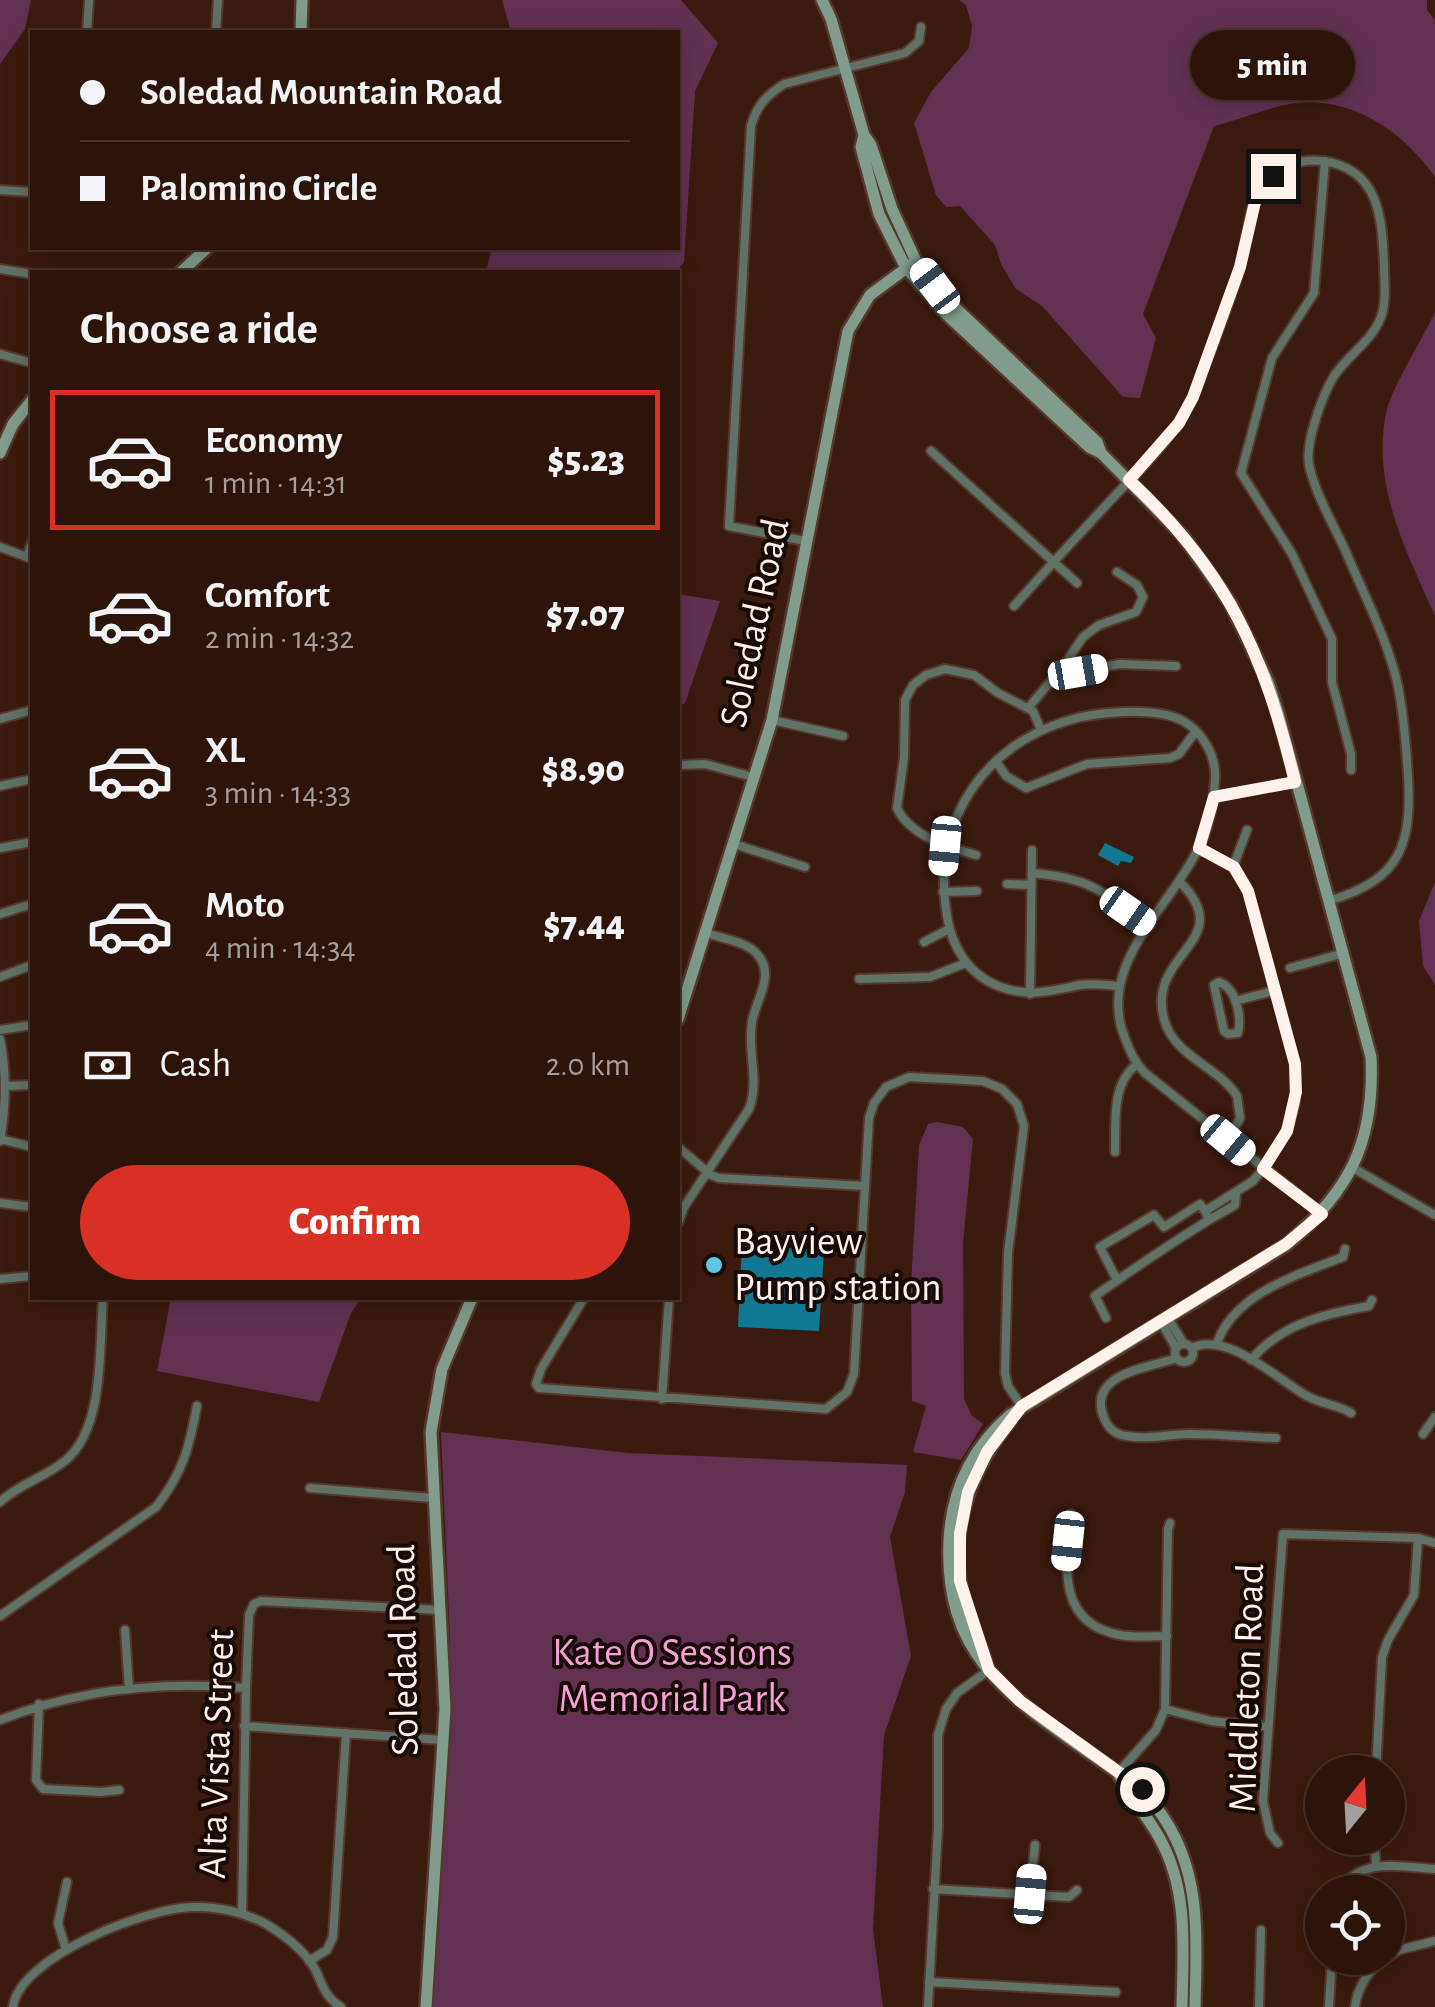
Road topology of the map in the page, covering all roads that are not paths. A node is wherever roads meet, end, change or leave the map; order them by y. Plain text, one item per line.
1 (89, 0) edge
2 (218, 0) edge
3 (302, 0) edge
4 (822, 0) edge
5 (922, 27) dead end
6 (88, 30) edge
7 (216, 30) edge
8 (301, 30) edge
9 (846, 69) junction
10 (1324, 161) junction
11 (0, 190) edge
12 (30, 192) edge
13 (205, 250) edge
14 (911, 264) junction
15 (0, 269) edge
16 (183, 270) edge
17 (30, 274) edge
18 (0, 354) edge
19 (30, 362) edge
20 (30, 403) edge
21 (931, 451) dead end
22 (0, 454) edge
23 (1129, 480) junction
24 (806, 541) junction
25 (0, 547) edge
26 (30, 558) edge
27 (1054, 561) junction
28 (1117, 572) dead end
29 (1078, 583) dead end
30 (1014, 606) dead end
31 (1176, 666) dead end
32 (1064, 667) junction
33 (1028, 708) junction
34 (30, 711) edge
35 (0, 719) edge
36 (772, 720) junction
37 (1041, 730) junction
38 (1196, 731) junction
39 (842, 736) dead end
40 (996, 761) junction
41 (680, 766) edge
42 (1351, 770) dead end
43 (753, 777) junction
44 (30, 779) edge
45 (1295, 782) junction
46 (0, 786) edge
47 (1214, 797) junction
48 (1247, 830) dead end
49 (30, 842) edge
50 (734, 844) junction
51 (945, 846) junction
52 (0, 848) edge
53 (1199, 848) junction
54 (1032, 850) dead end
55 (976, 855) dead end
56 (1234, 867) junction
57 (805, 868) dead end
58 (1033, 873) junction
59 (1180, 882) junction
60 (1008, 884) dead end
61 (1031, 884) junction
62 (977, 891) dead end
63 (943, 892) junction
64 (1331, 900) junction
65 (30, 905) edge
66 (0, 914) edge
67 (1150, 926) junction
68 (949, 929) junction
69 (706, 933) junction
70 (924, 942) dead end
71 (1344, 952) junction
72 (966, 963) junction
73 (30, 966) edge
74 (1290, 968) dead end
75 (0, 977) edge
76 (859, 979) dead end
77 (1118, 986) junction
78 (1273, 991) junction
79 (1030, 994) junction
80 (1236, 1001) junction
81 (680, 1013) edge
82 (30, 1024) edge
83 (0, 1030) edge
84 (0, 1038) edge
85 (1136, 1064) junction
86 (30, 1085) edge
87 (5, 1086) junction
88 (0, 1140) edge
89 (1228, 1140) junction
90 (30, 1147) edge
91 (680, 1148) edge
92 (1115, 1152) dead end
93 (1353, 1168) junction
94 (1263, 1169) junction
95 (708, 1172) junction
96 (865, 1186) junction
97 (0, 1203) edge
98 (30, 1207) edge
99 (1322, 1214) junction
100 (1435, 1214) edge
101 (1207, 1216) junction
102 (680, 1220) edge
103 (1346, 1249) dead end
104 (30, 1276) edge
105 (0, 1279) edge
106 (1118, 1280) junction
107 (102, 1300) edge
108 (471, 1300) edge
109 (583, 1300) edge
110 (669, 1300) edge
111 (1372, 1300) dead end
112 (1106, 1318) dead end
113 (1164, 1320) junction
114 (1217, 1343) junction
115 (1182, 1349) junction
116 (1251, 1360) junction
117 (662, 1400) junction
118 (198, 1406) dead end
119 (1022, 1406) junction
120 (1352, 1413) dead end
121 (1435, 1417) edge
122 (1423, 1434) dead end
123 (1276, 1438) dead end
124 (310, 1488) dead end
125 (432, 1498) junction
126 (0, 1501) edge
127 (1071, 1514) dead end
128 (1170, 1522) dead end
129 (1418, 1538) junction
130 (1435, 1542) edge
131 (440, 1610) junction
132 (0, 1616) edge
133 (125, 1630) dead end
134 (1167, 1636) junction
135 (989, 1670) junction
136 (246, 1688) junction
137 (129, 1690) junction
138 (40, 1704) junction
139 (1165, 1709) junction
140 (0, 1720) edge
141 (244, 1726) junction
142 (1268, 1727) junction
143 (346, 1733) junction
144 (442, 1740) junction
145 (1377, 1755) edge
146 (1118, 1773) junction
147 (119, 1790) dead end
148 (1278, 1843) dead end
149 (1035, 1845) dead end
150 (1375, 1855) edge
151 (1376, 1866) junction
152 (1435, 1869) edge
153 (1354, 1875) edge
154 (67, 1882) dead end
155 (933, 1889) junction
156 (1077, 1890) dead end
157 (1030, 1894) junction
158 (242, 1914) junction
159 (1260, 1930) dead end
160 (1435, 1941) edge
161 (1405, 1948) edge
162 (66, 1950) junction
163 (310, 1961) junction
164 (1331, 1975) edge
165 (1371, 1975) edge
166 (929, 1982) junction
167 (1116, 1992) dead end
168 (0, 1994) edge
169 (14, 1996) junction
170 (338, 2006) edge
171 (13, 2007) edge
172 (426, 2007) edge
173 (928, 2007) edge
174 (1182, 2007) edge
175 (1195, 2007) edge
176 (1259, 2007) edge
177 (1329, 2007) edge
178 (1355, 2007) edge

1 - 6 street
2 - 7 street
3 - 8 main road
4 - 9 main road
5 - 9 street
9 - 14 main road
9 - 24 street
10 - 23 street
10 - 42 street
10 - 64 street
11 - 12 street
13 - 16 main road
14 - 23 main road
14 - 24 main road, Soledad Road
15 - 17 street
18 - 19 street
20 - 22 main road
21 - 27 street
23 - 27 street
23 - 45 main road
24 - 36 main road, Soledad Road
25 - 26 street
27 - 29 street
27 - 30 street
28 - 32 street
31 - 32 street
32 - 33 street
33 - 37 street
33 - 51 street
34 - 35 street
36 - 39 street
36 - 43 main road, Soledad Road
37 - 38 street
37 - 40 street
38 - 40 street
38 - 47 street
40 - 51 street
41 - 43 street
43 - 50 main road, Soledad Road
44 - 46 street
45 - 47 street
45 - 64 main road
47 - 53 street
48 - 56 street
49 - 52 street
50 - 57 street
50 - 69 main road, Soledad Road
51 - 55 street
51 - 63 street
53 - 56 street
53 - 59 street
54 - 58 street
56 - 78 street
58 - 61 street
58 - 67 street
59 - 67 street
59 - 89 street
60 - 61 street
61 - 79 street
62 - 63 street
63 - 68 street
64 - 71 main road
65 - 66 street
67 - 77 street
68 - 70 street
68 - 72 street
69 - 81 main road, Soledad Road
69 - 95 street
71 - 74 street
71 - 93 main road
72 - 76 street
72 - 79 street
73 - 75 street
77 - 79 street
77 - 85 street
78 - 80 street
78 - 94 street
80 - 80 street
82 - 83 street
84 - 87 street
85 - 89 street
85 - 92 street
86 - 87 street
87 - 88 street
88 - 90 street
89 - 94 street
91 - 95 street
93 - 99 main road
93 - 100 street
94 - 99 street
94 - 101 street
95 - 96 street
95 - 102 street
96 - 117 street
96 - 119 street
97 - 98 street
99 - 113 main road
101 - 106 street
101 - 106 street
103 - 114 street
104 - 105 street
106 - 112 street
107 - 126 street
108 - 125 main road, Soledad Road
109 - 117 street
110 - 117 street
111 - 116 street
113 - 115 street
113 - 119 main road
114 - 115 street
114 - 116 street
115 - 123 street
116 - 120 street
118 - 132 street
119 - 135 main road
119 - 135 main road
121 - 122 street
124 - 125 street
125 - 131 main road, Soledad Road
127 - 134 street
128 - 134 street
129 - 130 street
129 - 142 street, Middleton Road
129 - 145 street
131 - 136 street, Alta Vista Street
131 - 144 main road, Soledad Road
133 - 137 street
134 - 139 street
135 - 146 main road
135 - 155 street
136 - 137 street
136 - 141 street, Alta Vista Street
137 - 138 street
138 - 140 street
138 - 147 street
139 - 142 street
139 - 146 street
141 - 143 street
141 - 158 street, Alta Vista Street
142 - 148 street, Middleton Road
143 - 144 street
143 - 163 street
144 - 172 main road, Soledad Road
146 - 174 main road
146 - 175 main road
149 - 157 street
150 - 151 street
151 - 152 street
151 - 153 street
154 - 162 street
155 - 157 street
155 - 166 street
156 - 157 street
158 - 162 street
158 - 163 street
159 - 176 street
160 - 161 street
162 - 169 street
163 - 170 street
164 - 177 street
165 - 178 street
166 - 167 street
166 - 173 street
168 - 169 street
169 - 171 street

